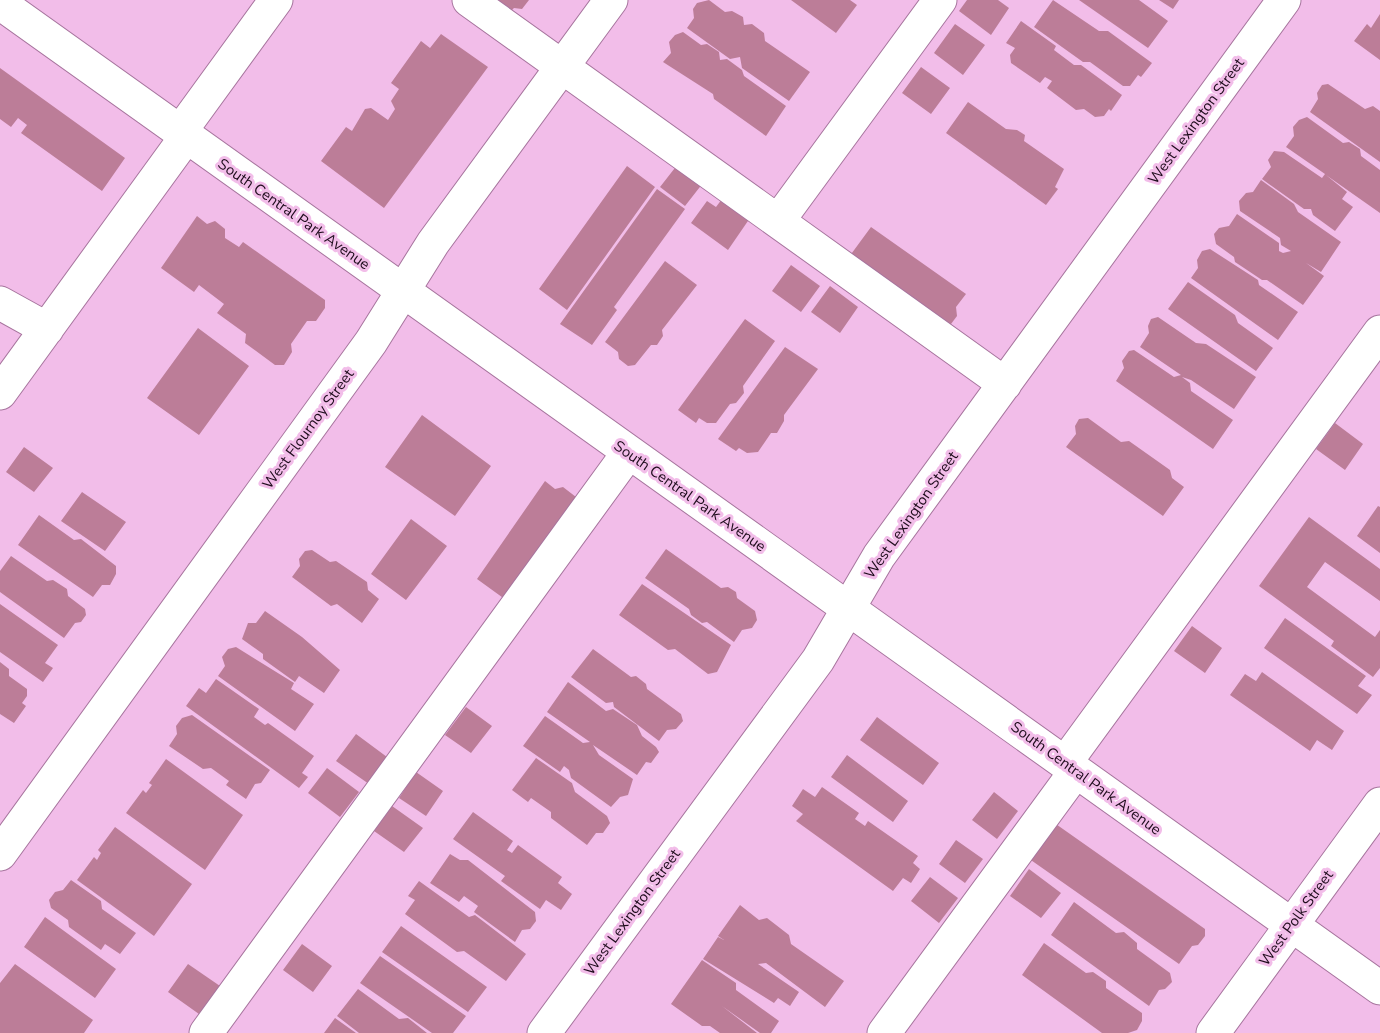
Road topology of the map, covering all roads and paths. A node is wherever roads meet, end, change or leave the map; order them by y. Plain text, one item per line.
1 (276, 0) edge
2 (469, 0) edge
3 (610, 0) edge
4 (940, 0) edge
5 (1284, 0) edge
6 (0, 3) edge
7 (562, 67) junction
8 (183, 134) junction
9 (778, 221) junction
10 (403, 291) junction
11 (0, 303) edge
12 (47, 329) junction
13 (1380, 332) edge
14 (1005, 384) junction
15 (0, 393) edge
16 (629, 452) junction
17 (849, 609) junction
18 (1071, 767) junction
19 (1380, 804) edge
20 (0, 854) edge
21 (1292, 925) junction
22 (1380, 988) edge
23 (206, 1033) edge
24 (544, 1033) edge
25 (884, 1033) edge
26 (1213, 1033) edge

1 - 8 street
2 - 7 street
3 - 7 street, West Flournoy Street
4 - 9 street
5 - 14 street, West Lexington Street
6 - 8 street, South Central Park Avenue
7 - 9 street
7 - 10 street, West Flournoy Street
8 - 10 street, South Central Park Avenue
8 - 12 street
9 - 14 street
10 - 16 street, South Central Park Avenue
10 - 20 street, West Flournoy Street
11 - 12 street
12 - 15 street
13 - 18 street
14 - 17 street, West Lexington Street
16 - 17 street, South Central Park Avenue
16 - 23 street
17 - 18 street, South Central Park Avenue
17 - 24 street, West Lexington Street
18 - 21 street, South Central Park Avenue
18 - 25 street
19 - 21 street, West Polk Street
21 - 22 street, South Central Park Avenue
21 - 26 street, West Polk Street

